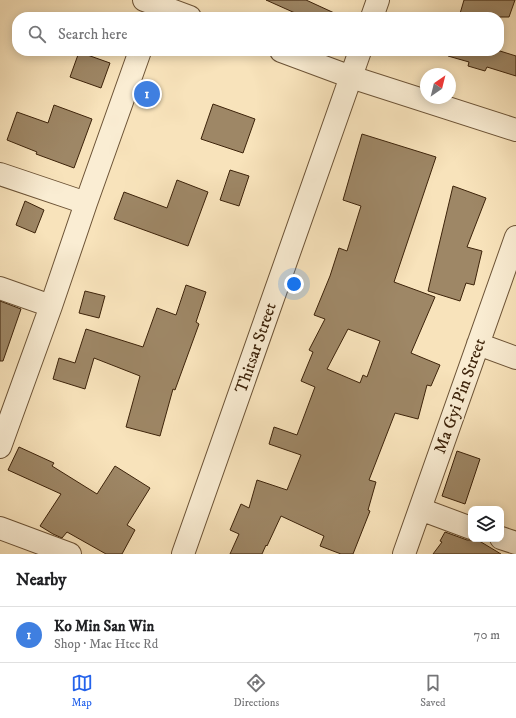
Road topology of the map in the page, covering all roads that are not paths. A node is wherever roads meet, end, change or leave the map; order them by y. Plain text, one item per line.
1 (378, 0) edge
2 (153, 5) edge
3 (175, 12) edge
4 (374, 12) edge
5 (138, 56) edge
6 (294, 56) edge
7 (358, 56) edge
8 (351, 77) junction
9 (516, 130) edge
10 (0, 174) edge
11 (86, 203) junction
12 (516, 237) edge
13 (0, 288) edge
14 (51, 306) junction
15 (478, 344) junction
16 (516, 358) edge
17 (6, 409) edge
18 (0, 447) edge
19 (420, 510) junction
20 (468, 527) edge
21 (0, 528) edge
22 (504, 539) edge
23 (516, 543) edge
24 (70, 554) edge
25 (183, 554) edge
26 (404, 554) edge

1 - 4 street
2 - 3 street
5 - 11 street
6 - 8 street
7 - 8 street, Thitsar Street
8 - 9 street
8 - 25 street, Thitsar Street
10 - 11 street
11 - 14 street
12 - 15 street, Ma Gyi Pin Street
13 - 14 street
14 - 17 street
15 - 16 street
15 - 19 street, Ma Gyi Pin Street
17 - 18 street
19 - 20 street
19 - 26 street, Ma Gyi Pin Street
21 - 24 street
22 - 23 street

